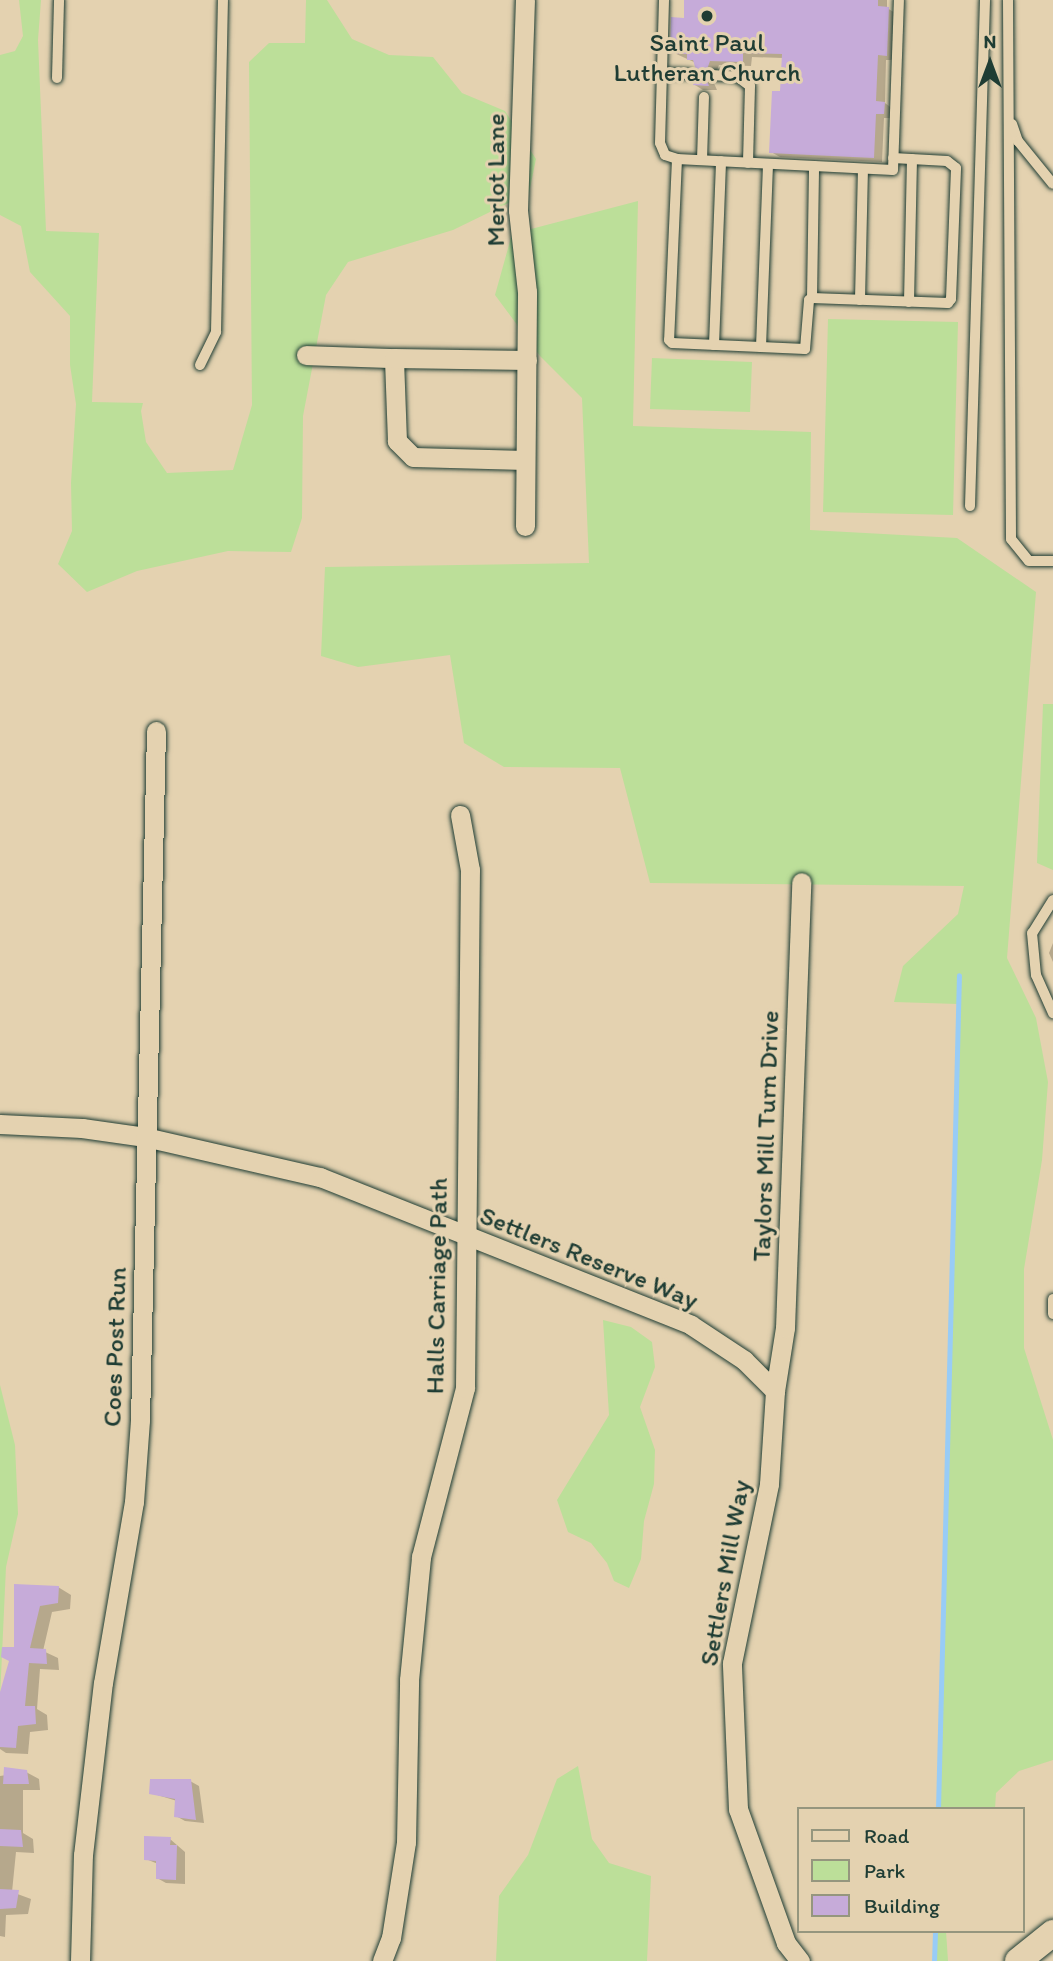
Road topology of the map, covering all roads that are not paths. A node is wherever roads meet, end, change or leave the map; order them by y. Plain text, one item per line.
1 (59, 0) edge
2 (223, 0) edge
3 (525, 0) edge
4 (664, 0) edge
5 (899, 0) edge
6 (985, 0) edge
7 (1008, 0) edge
8 (662, 73) junction
9 (690, 74) dead end
10 (712, 75) dead end
11 (57, 78) dead end
12 (704, 97) dead end
13 (1009, 117) junction
14 (893, 158) junction
15 (677, 159) junction
16 (912, 159) junction
17 (702, 160) junction
18 (721, 161) junction
19 (748, 163) junction
20 (768, 164) junction
21 (814, 166) junction
22 (863, 169) junction
23 (1053, 184) edge
24 (812, 298) junction
25 (860, 300) junction
26 (909, 302) junction
27 (714, 345) junction
28 (761, 347) junction
29 (306, 355) dead end
30 (394, 358) junction
31 (527, 360) junction
32 (200, 365) dead end
33 (525, 460) junction
34 (970, 506) dead end
35 (525, 526) dead end
36 (1053, 561) edge
37 (156, 731) dead end
38 (460, 815) dead end
39 (801, 882) dead end
40 (1053, 900) edge
41 (1053, 1013) edge
42 (0, 1124) edge
43 (145, 1137) junction
44 (466, 1236) junction
45 (1053, 1299) edge
46 (1053, 1314) edge
47 (775, 1391) junction
48 (1053, 1933) edge
49 (80, 1961) edge
50 (382, 1961) edge
51 (800, 1961) edge
52 (1018, 1961) edge

1 - 11 lane
2 - 32 lane
3 - 31 street, Merlot Lane
4 - 8 lane
5 - 14 lane
6 - 34 lane
7 - 13 lane
8 - 9 lane
8 - 15 lane
10 - 19 lane
12 - 17 lane
13 - 23 lane
13 - 36 lane
14 - 16 lane
14 - 22 lane
15 - 17 lane
15 - 27 lane
16 - 26 lane
16 - 26 lane
17 - 18 lane
18 - 19 lane
18 - 27 lane
19 - 20 lane
20 - 21 lane
20 - 28 lane
21 - 22 lane
21 - 24 lane
22 - 25 lane
24 - 25 lane
24 - 28 lane
25 - 26 lane
27 - 28 lane
29 - 30 street
30 - 31 street
30 - 33 street
31 - 33 street, Merlot Lane
33 - 35 street, Merlot Lane
37 - 43 street, Coes Post Run
38 - 44 street, Halls Carriage Path
39 - 47 street, Taylors Mill Turn Drive
40 - 41 lane
42 - 43 street, Settlers Reserve Way
43 - 44 street, Settlers Reserve Way
43 - 49 street, Coes Post Run
44 - 47 street, Settlers Reserve Way
44 - 50 street, Halls Carriage Path
45 - 46 lane
47 - 51 street, Settlers Mill Way
48 - 52 main road

